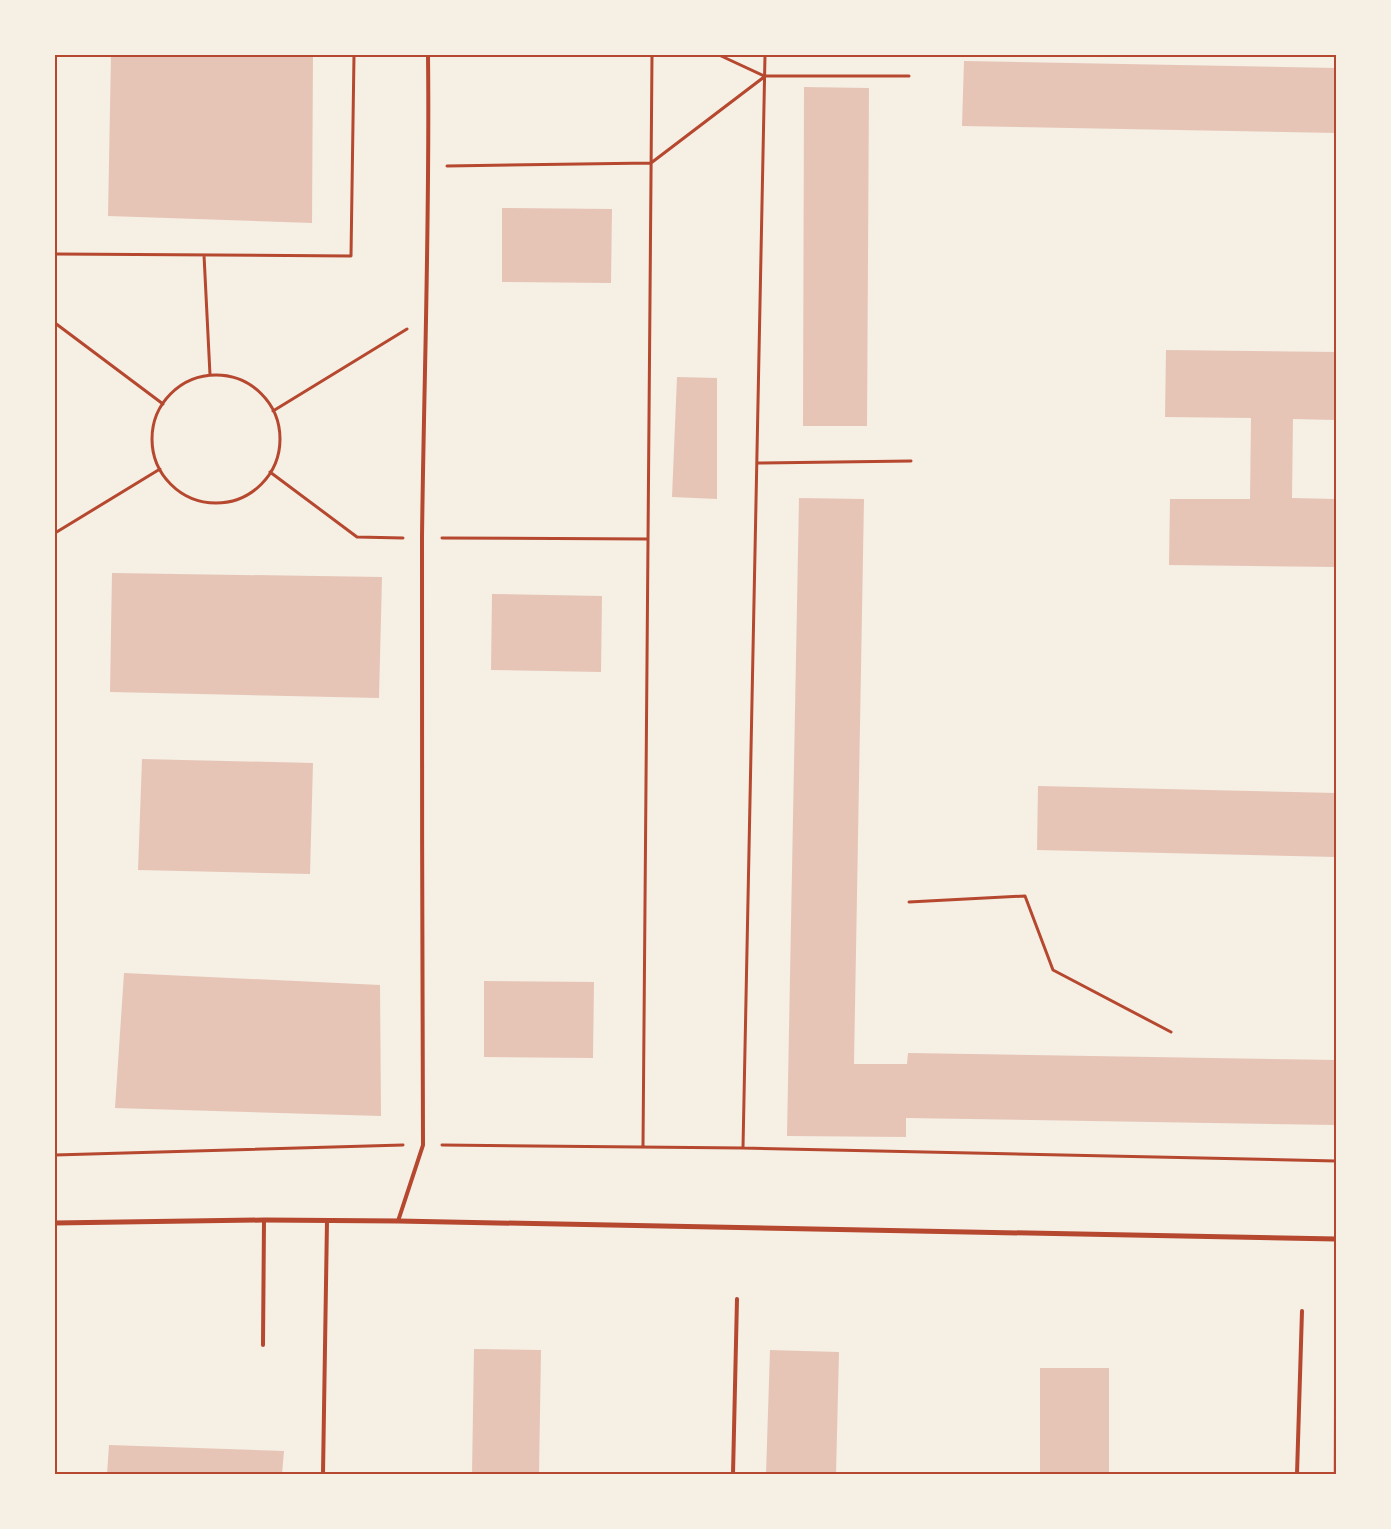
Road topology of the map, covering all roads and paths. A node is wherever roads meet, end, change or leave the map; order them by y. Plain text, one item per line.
1 (354, 55) edge
2 (428, 55) edge
3 (652, 55) edge
4 (719, 55) edge
5 (764, 55) edge
6 (764, 76) junction
7 (909, 76) dead end
8 (651, 163) junction
9 (429, 166) junction
10 (55, 254) edge
11 (204, 255) junction
12 (425, 319) junction
13 (55, 323) edge
14 (210, 375) junction
15 (163, 404) junction
16 (273, 411) junction
17 (911, 461) dead end
18 (756, 463) junction
19 (160, 468) junction
20 (270, 472) junction
21 (55, 533) edge
22 (422, 538) junction
23 (648, 539) junction
24 (909, 902) dead end
25 (1171, 1032) dead end
26 (424, 1145) junction
27 (643, 1147) junction
28 (743, 1148) junction
29 (55, 1155) edge
30 (1336, 1160) edge
31 (264, 1220) junction
32 (327, 1220) junction
33 (398, 1221) junction
34 (55, 1223) edge
35 (1336, 1239) edge
36 (737, 1299) dead end
37 (1302, 1311) dead end
38 (263, 1345) dead end
39 (322, 1474) edge
40 (733, 1474) edge
41 (1297, 1474) edge

1 - 11 path
2 - 9 lane
3 - 8 path
4 - 6 path
5 - 6 path
6 - 7 path
6 - 8 path
6 - 18 path
8 - 9 path
8 - 23 path
9 - 12 lane
10 - 11 path
11 - 14 path
12 - 16 path
12 - 22 lane
13 - 15 path
14 - 15 path
14 - 16 path
15 - 19 path
16 - 20 path
17 - 18 path
18 - 28 path
19 - 20 path
19 - 21 path
20 - 22 path
22 - 23 path
22 - 26 lane
23 - 27 path
24 - 25 path
26 - 27 path
26 - 29 path
26 - 33 lane
27 - 28 path
28 - 30 path
31 - 32 street
31 - 34 street
31 - 38 lane
32 - 33 street
32 - 39 lane
33 - 35 street
36 - 40 lane
37 - 41 lane

